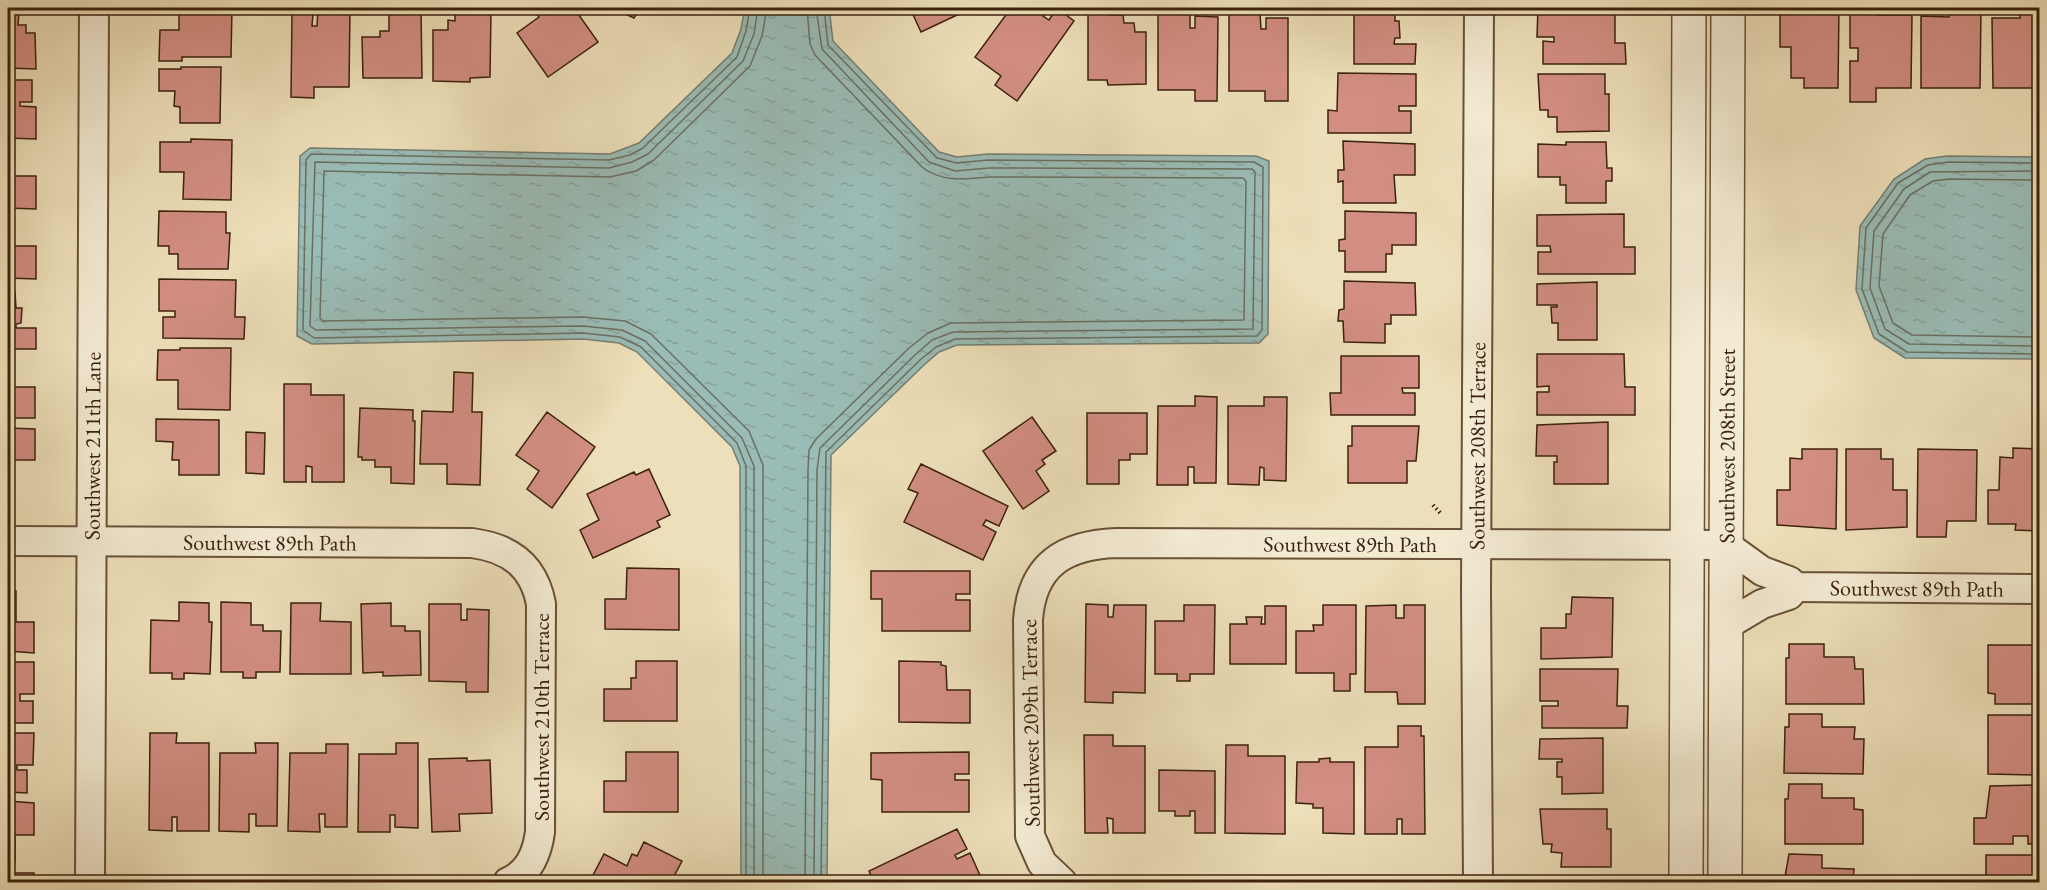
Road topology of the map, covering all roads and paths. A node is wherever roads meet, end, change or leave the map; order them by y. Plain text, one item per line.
1 (94, 8) edge
2 (1479, 8) edge
3 (1689, 8) edge
4 (1728, 8) edge
5 (1433, 505) dead end
6 (1443, 516) dead end
7 (8, 541) edge
8 (91, 542) junction
9 (1477, 545) junction
10 (1726, 545) junction
11 (1687, 546) junction
12 (528, 568) joint
13 (1044, 571) joint
14 (1796, 587) junction
15 (2040, 589) edge
16 (1725, 626) junction
17 (518, 874) edge
18 (1056, 878) edge
19 (90, 882) edge
20 (1478, 882) edge
21 (1686, 882) edge
22 (1725, 882) edge

1 - 8 street, Southwest 211th Lane
2 - 9 street, Southwest 208th Terrace
3 - 11 street, Southwest 208th Street
4 - 10 street, Southwest 208th Street
5 - 6 path
7 - 8 street, Southwest 89th Path
8 - 12 street, Southwest 89th Path
8 - 19 street, Southwest 211th Lane
9 - 11 street, Southwest 89th Path
9 - 13 street, Southwest 89th Path
9 - 20 street, Southwest 208th Terrace
10 - 11 street, Southwest 89th Path
10 - 14 street, Southwest 89th Path
10 - 16 street, Southwest 208th Street
11 - 21 street, Southwest 208th Street
12 - 17 street, Southwest 210th Terrace
13 - 18 street, Southwest 209th Terrace
14 - 15 street, Southwest 89th Path
14 - 16 street, Southwest 89th Path
16 - 22 street, Southwest 208th Street

